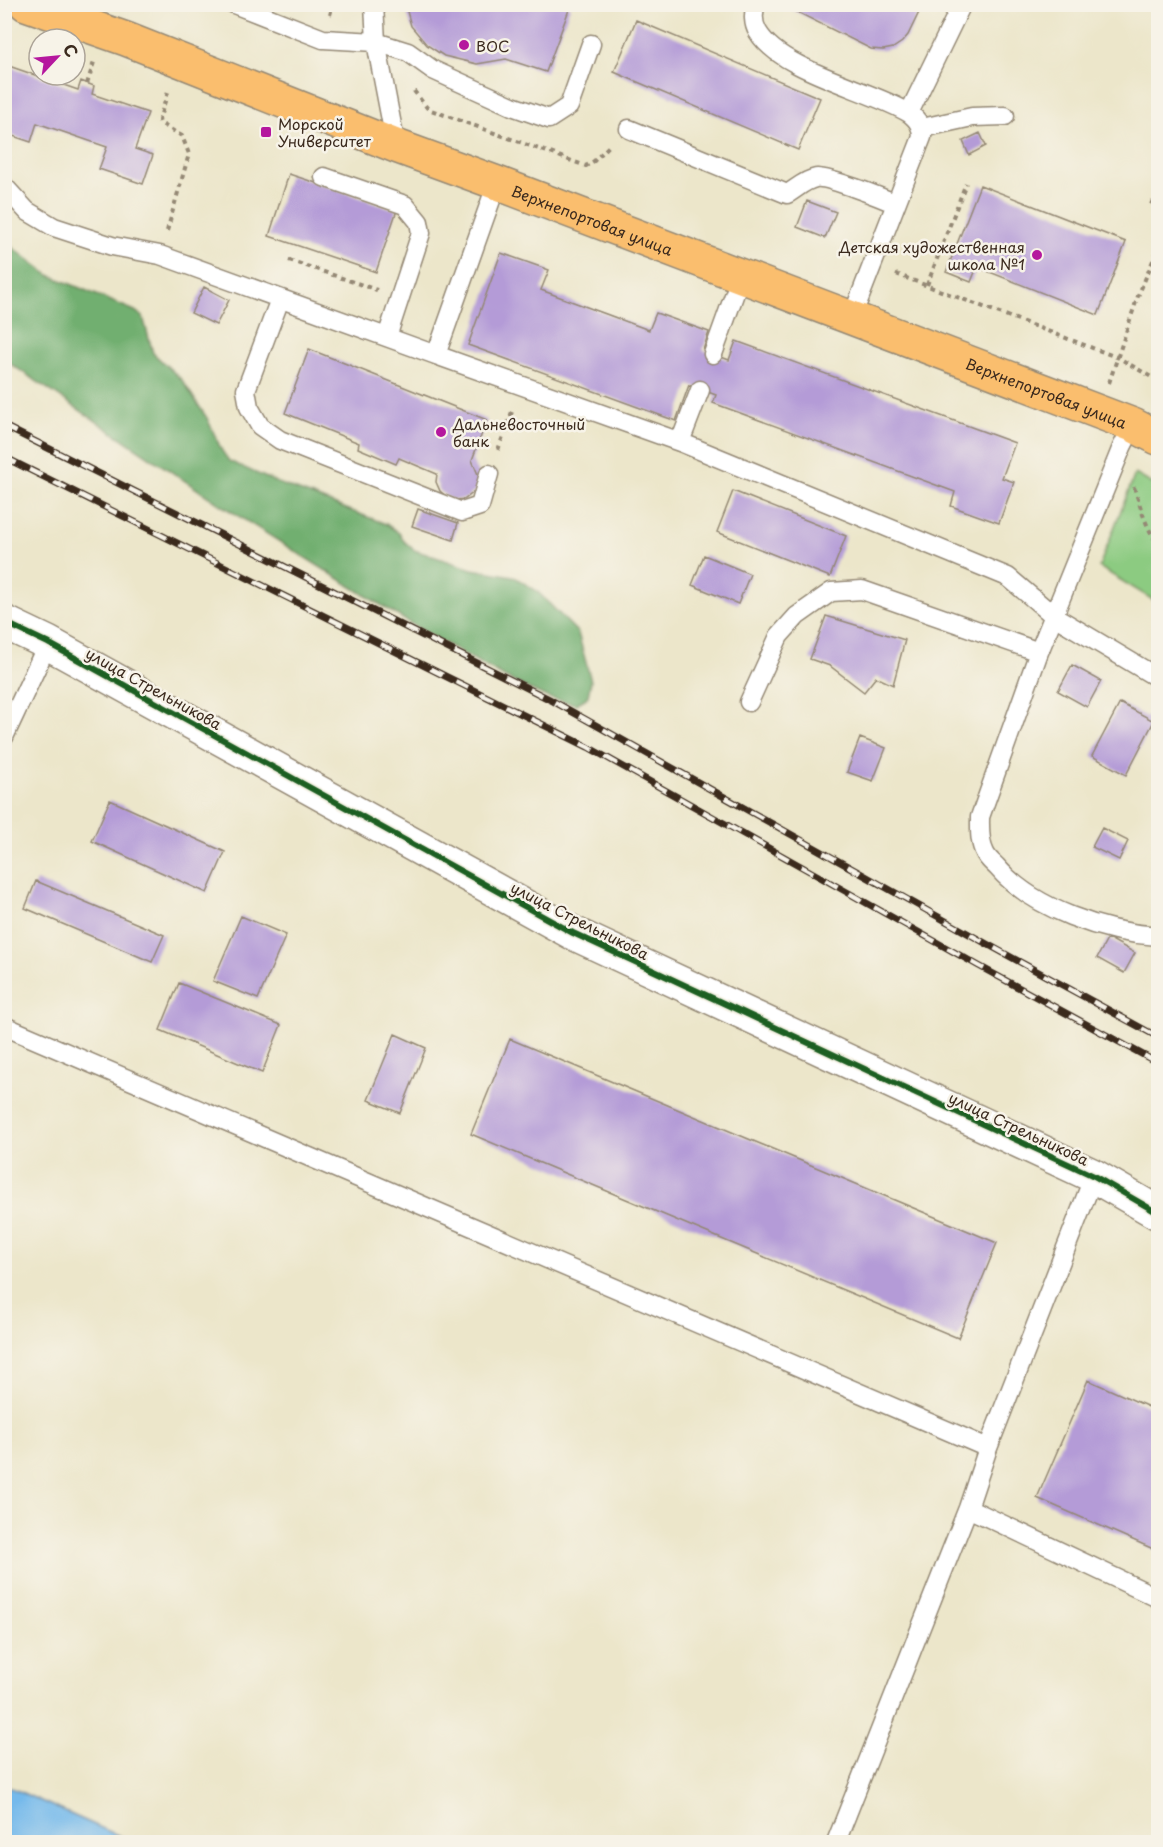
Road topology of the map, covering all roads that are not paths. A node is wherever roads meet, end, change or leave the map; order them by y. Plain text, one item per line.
1 (26, 4) edge
2 (234, 4) edge
3 (374, 4) edge
4 (756, 4) edge
5 (962, 4) edge
6 (376, 42) junction
7 (591, 44) dead end
8 (909, 113) junction
9 (1005, 116) dead end
10 (922, 128) junction
11 (629, 129) dead end
12 (396, 146) junction
13 (324, 177) dead end
14 (497, 183) junction
15 (4, 186) edge
16 (896, 204) junction
17 (741, 276) junction
18 (280, 299) junction
19 (852, 317) junction
20 (387, 337) junction
21 (713, 354) dead end
22 (436, 355) junction
23 (700, 390) dead end
24 (1138, 437) edge
25 (680, 442) junction
26 (489, 474) road end
27 (1054, 616) junction
28 (4, 622) edge
29 (48, 643) junction
30 (1039, 652) junction
31 (1158, 678) edge
32 (749, 702) dead end
33 (4, 737) edge
34 (1158, 936) edge
35 (4, 1026) edge
36 (1094, 1176) junction
37 (1158, 1214) edge
38 (988, 1448) junction
39 (968, 1508) junction
40 (1158, 1598) edge
41 (836, 1842) edge

1 - 12 main road, Верхнепортовая улица
2 - 6 lane
3 - 6 lane
4 - 8 lane
5 - 8 lane
6 - 7 lane
6 - 12 lane
8 - 10 lane
9 - 10 lane
10 - 16 lane
11 - 16 lane
12 - 14 main road, Верхнепортовая улица
13 - 20 lane
14 - 17 main road, Верхнепортовая улица
14 - 22 lane
15 - 18 lane
16 - 19 lane
17 - 19 main road, Верхнепортовая улица
17 - 21 lane
18 - 20 lane
18 - 26 lane
19 - 24 main road, Верхнепортовая улица
20 - 22 lane
22 - 25 lane
23 - 25 lane
24 - 27 lane
25 - 27 lane
27 - 30 lane
27 - 31 lane
28 - 29 street, улица Стрельникова
29 - 33 lane
29 - 36 street, улица Стрельникова
30 - 32 lane
30 - 34 lane
35 - 38 lane
36 - 37 street, улица Стрельникова
36 - 38 lane
38 - 39 lane
39 - 40 lane
39 - 41 lane

